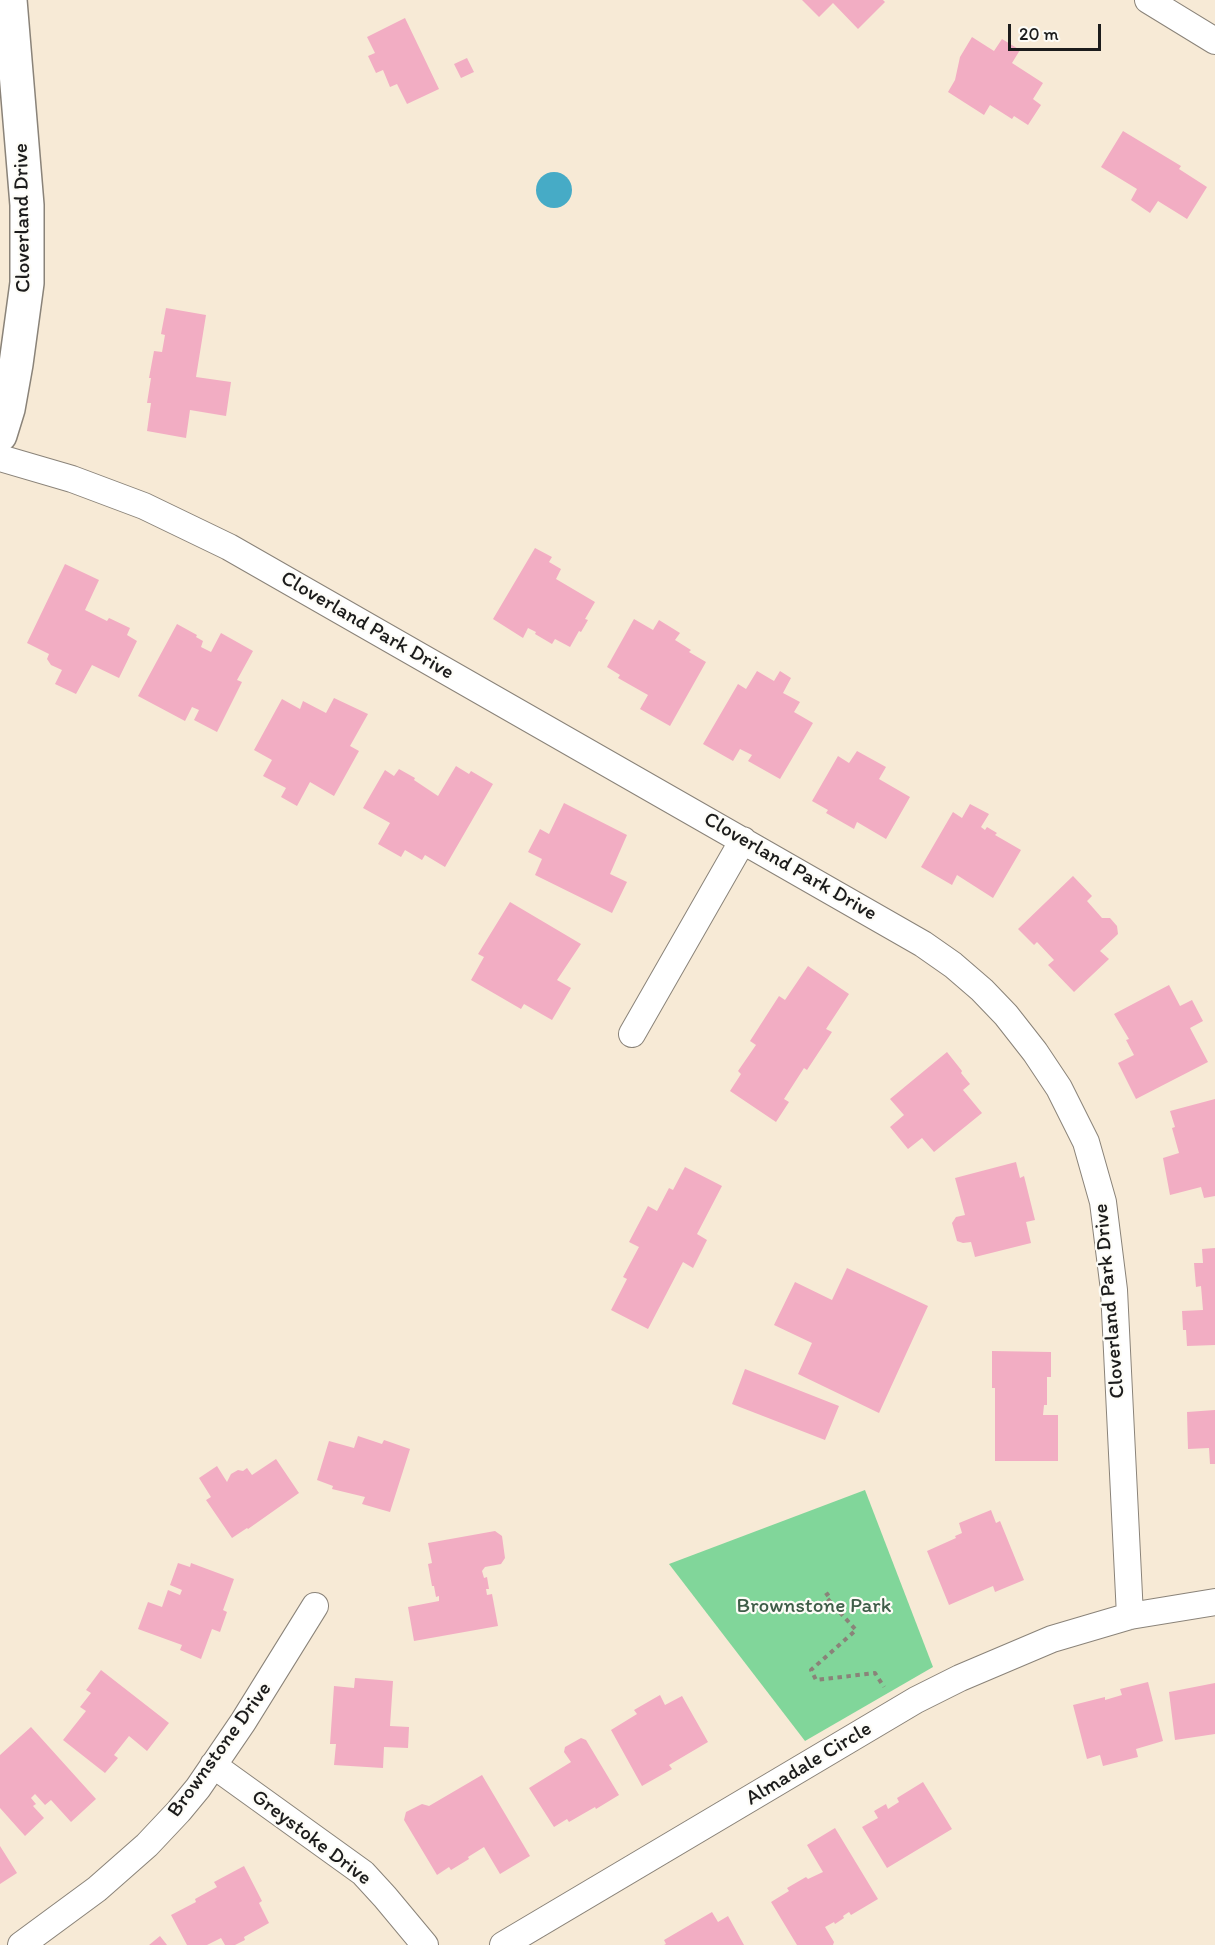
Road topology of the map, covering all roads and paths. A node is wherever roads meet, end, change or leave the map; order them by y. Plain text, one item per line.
1 (10, 0) edge
2 (1148, 0) edge
3 (1215, 41) edge
4 (0, 435) edge
5 (0, 458) edge
6 (743, 840) junction
7 (632, 1034) dead end
8 (829, 1593) dead end
9 (1215, 1602) edge
10 (315, 1606) dead end
11 (1130, 1616) junction
12 (898, 1711) junction
13 (213, 1765) junction
14 (21, 1945) edge
15 (425, 1945) edge
16 (503, 1945) edge

1 - 4 main road, Cloverland Drive
2 - 3 street
5 - 6 street, Cloverland Park Drive
6 - 7 street
6 - 11 street, Cloverland Park Drive
8 - 12 path
9 - 11 street, Almadale Circle
10 - 13 street, Brownstone Drive
11 - 12 street, Almadale Circle
12 - 16 street, Almadale Circle
13 - 14 street, Brownstone Drive
13 - 15 street, Greystoke Drive

